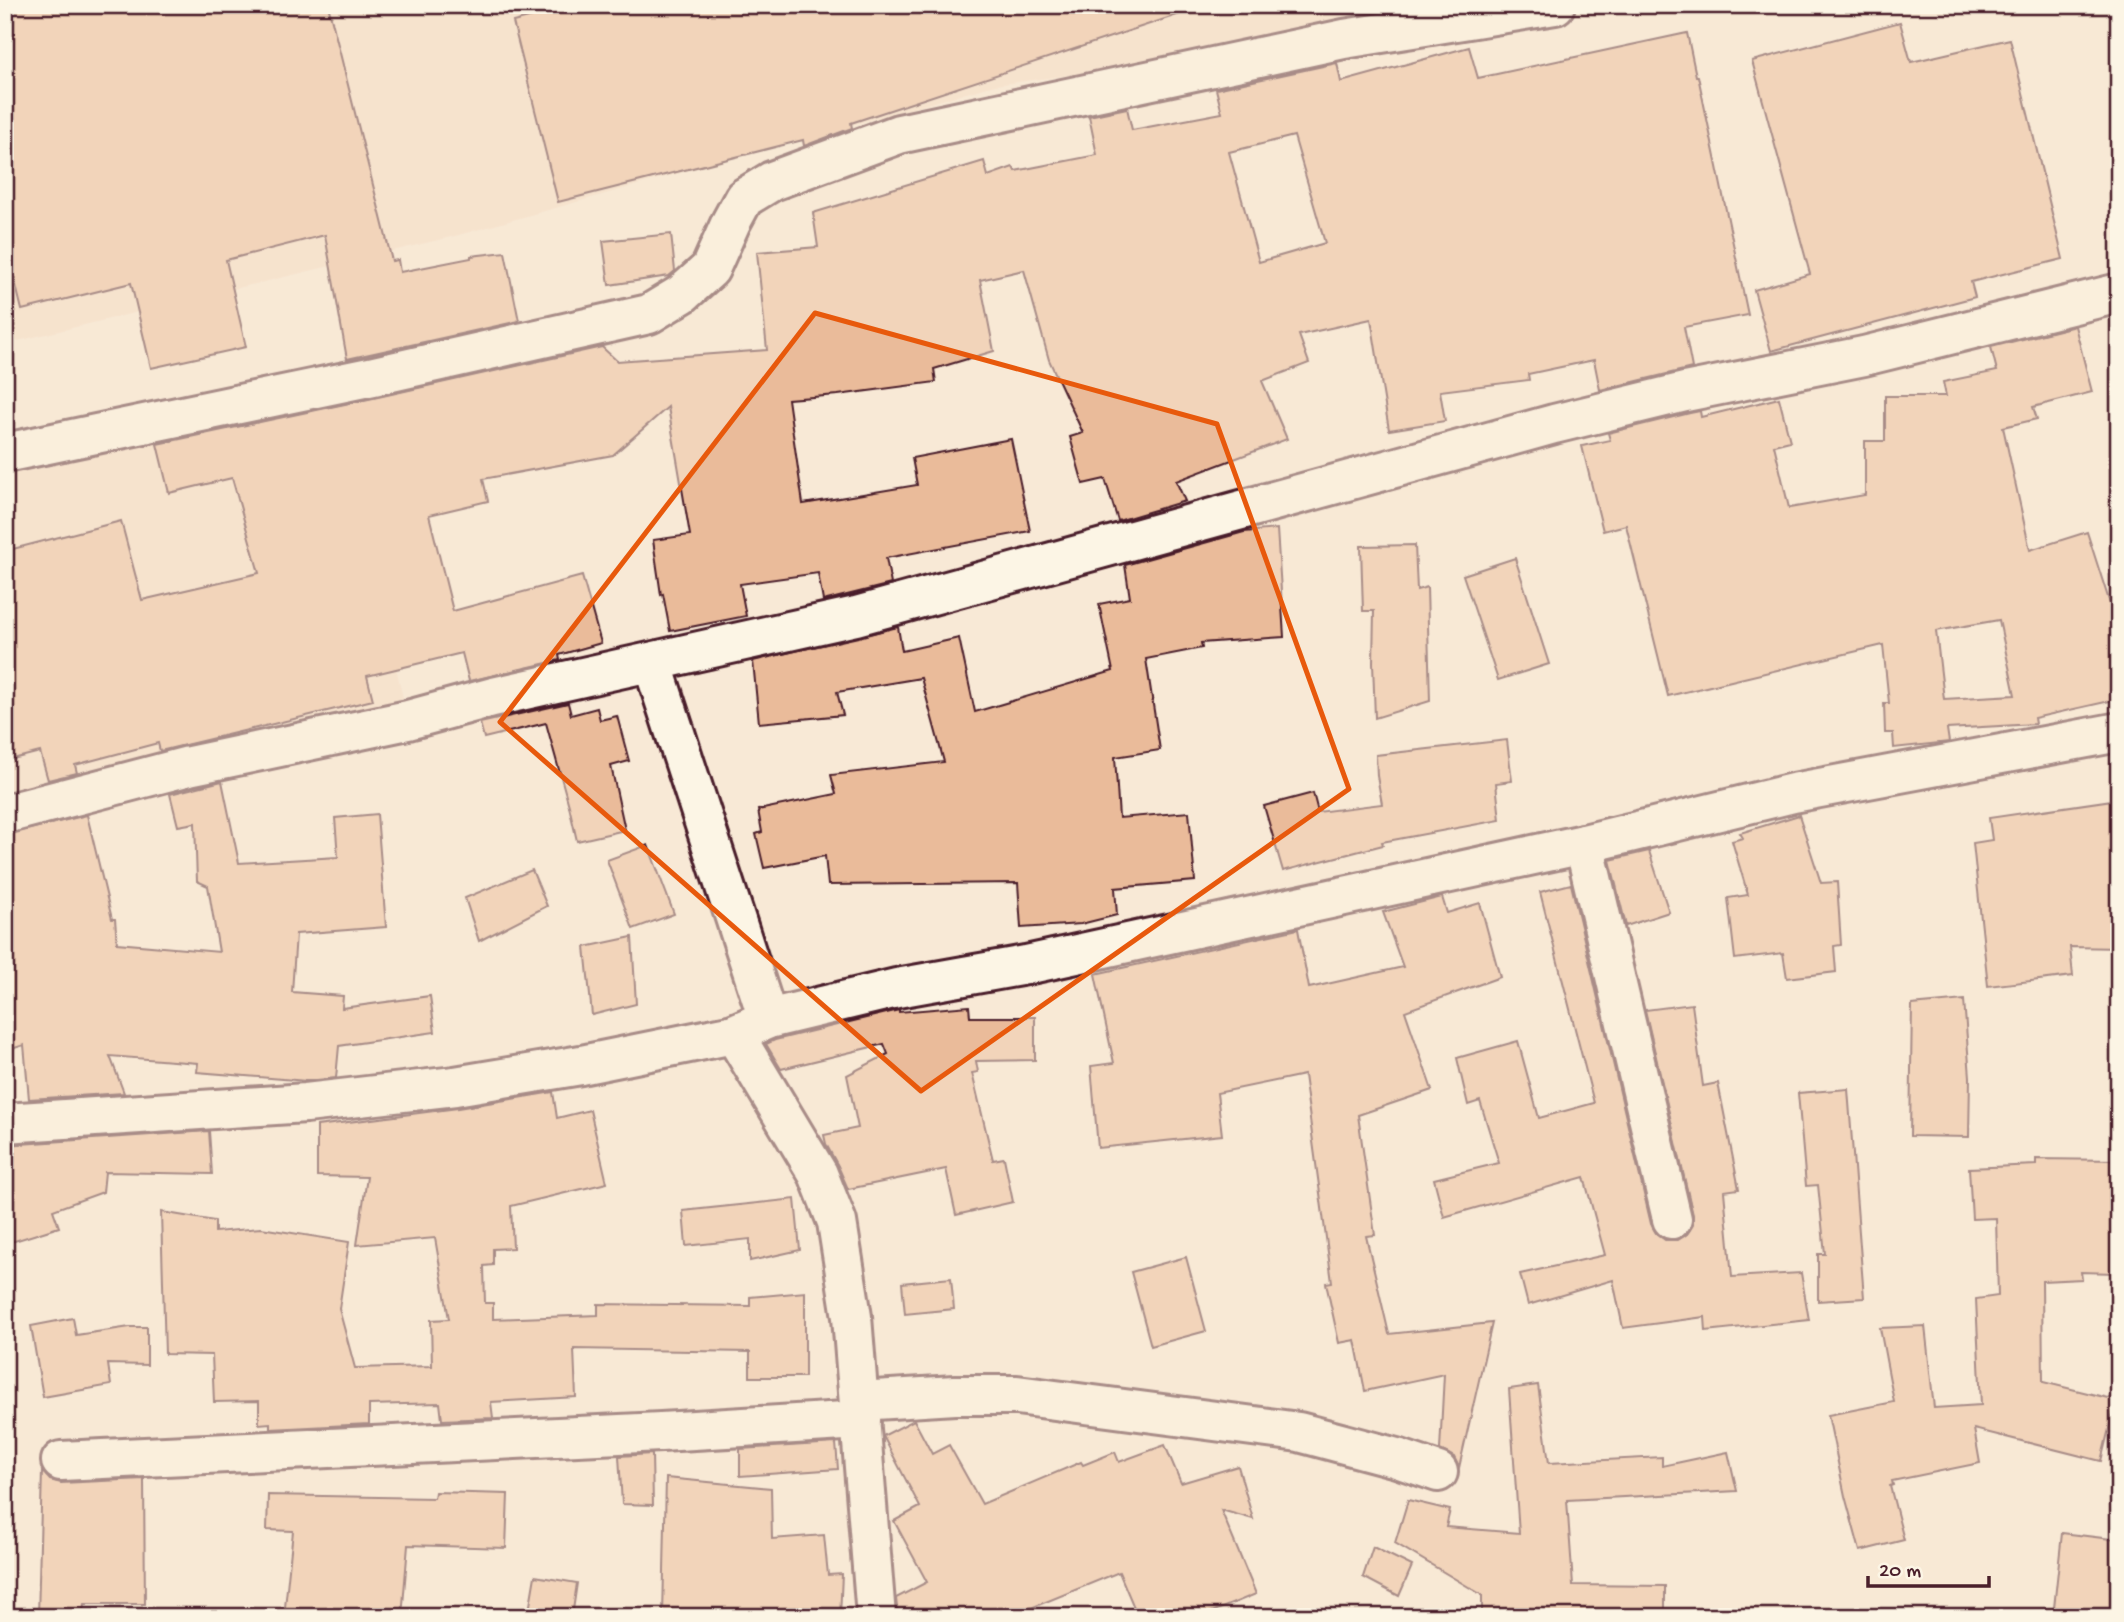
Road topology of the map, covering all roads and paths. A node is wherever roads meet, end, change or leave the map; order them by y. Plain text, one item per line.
1 (1555, 5) edge
2 (2119, 293) edge
3 (5, 453) edge
4 (652, 662) junction
5 (2119, 732) edge
6 (5, 814) edge
7 (1584, 844) junction
8 (751, 1027) junction
9 (5, 1123) edge
10 (1672, 1219) dead end
11 (860, 1411) junction
12 (61, 1461) dead end
13 (1438, 1472) dead end
14 (876, 1617) edge

1 - 3 street
2 - 4 street
4 - 6 street
4 - 8 street
5 - 7 street
7 - 8 street
7 - 10 street
8 - 9 street
8 - 11 street
11 - 12 street
11 - 13 street
11 - 14 street

